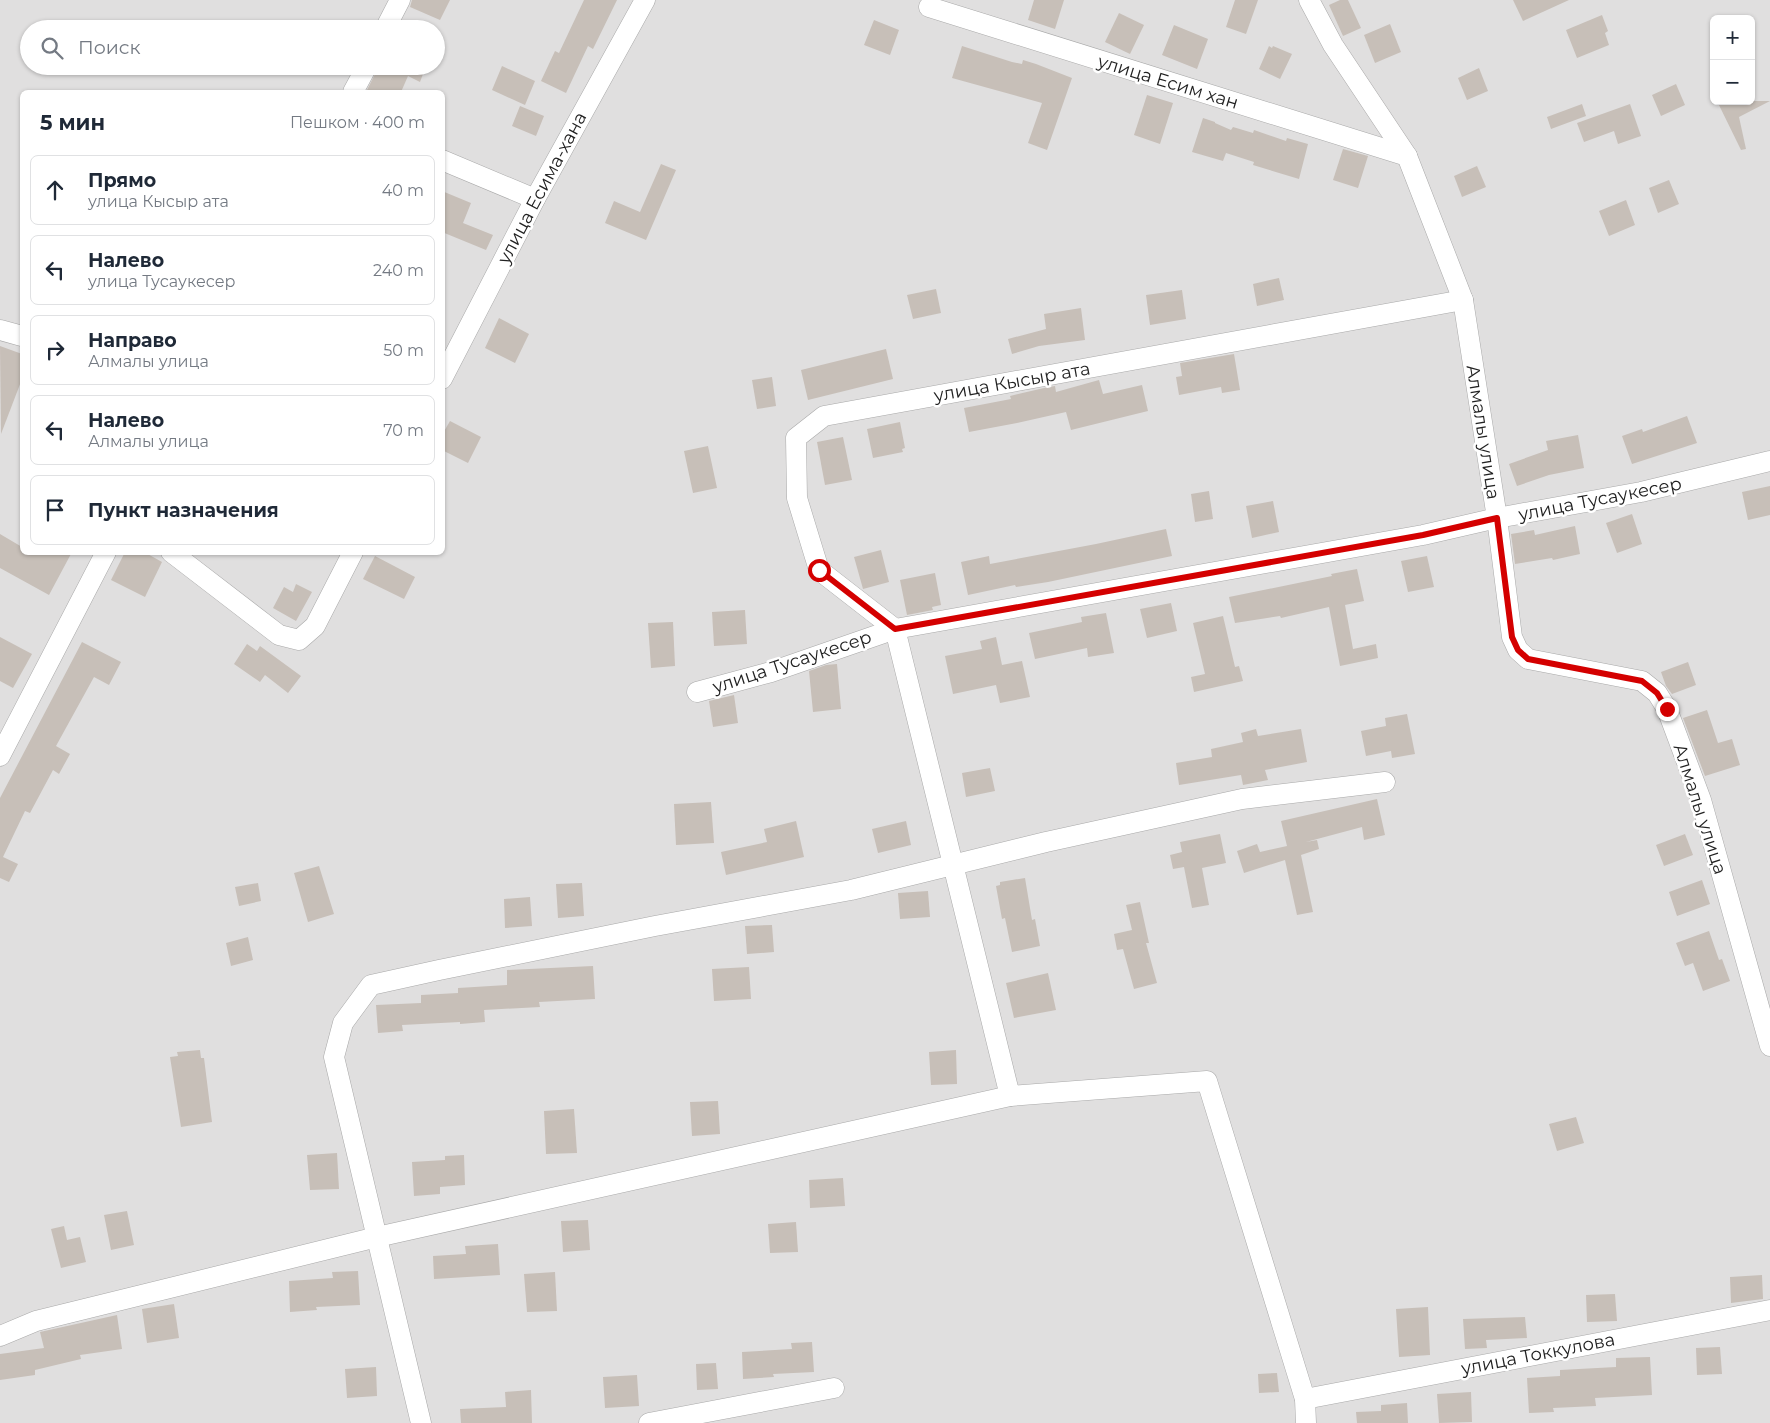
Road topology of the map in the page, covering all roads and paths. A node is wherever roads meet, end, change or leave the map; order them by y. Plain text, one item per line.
1 (400, 0) edge
2 (645, 0) edge
3 (1309, 0) edge
4 (929, 8) dead end
5 (390, 20) edge
6 (362, 75) edge
7 (355, 90) edge
8 (1407, 156) junction
9 (445, 161) edge
10 (535, 199) junction
11 (1463, 300) junction
12 (0, 330) edge
13 (20, 335) edge
14 (445, 372) edge
15 (1770, 461) edge
16 (1497, 518) junction
17 (104, 555) edge
18 (175, 555) edge
19 (351, 555) edge
20 (895, 629) junction
21 (697, 692) dead end
22 (0, 756) edge
23 (1385, 782) dead end
24 (954, 865) junction
25 (1770, 1046) edge
26 (1010, 1096) junction
27 (377, 1237) junction
28 (1770, 1310) edge
29 (0, 1336) edge
30 (834, 1388) dead end
31 (1306, 1399) junction
32 (421, 1423) edge
33 (649, 1423) edge
34 (1306, 1423) edge

1 - 5 street
2 - 10 street, улица Есима-хана
3 - 8 street, Алмалы улица
4 - 8 street, улица Есим хан
6 - 7 street
8 - 11 street, Алмалы улица
9 - 10 street
10 - 14 street, улица Есима-хана
11 - 16 street, Алмалы улица
11 - 20 street, улица Кысыр ата
12 - 13 street
15 - 16 street, улица Тусаукесер
16 - 20 street, улица Тусаукесер
16 - 25 street, Алмалы улица
17 - 22 street
18 - 19 street
20 - 21 street, улица Тусаукесер
20 - 24 street
23 - 24 street
24 - 26 street
24 - 27 street
26 - 27 street
26 - 31 street
27 - 29 street
27 - 32 street
28 - 31 street, улица Токкулова
30 - 33 street
31 - 34 street

